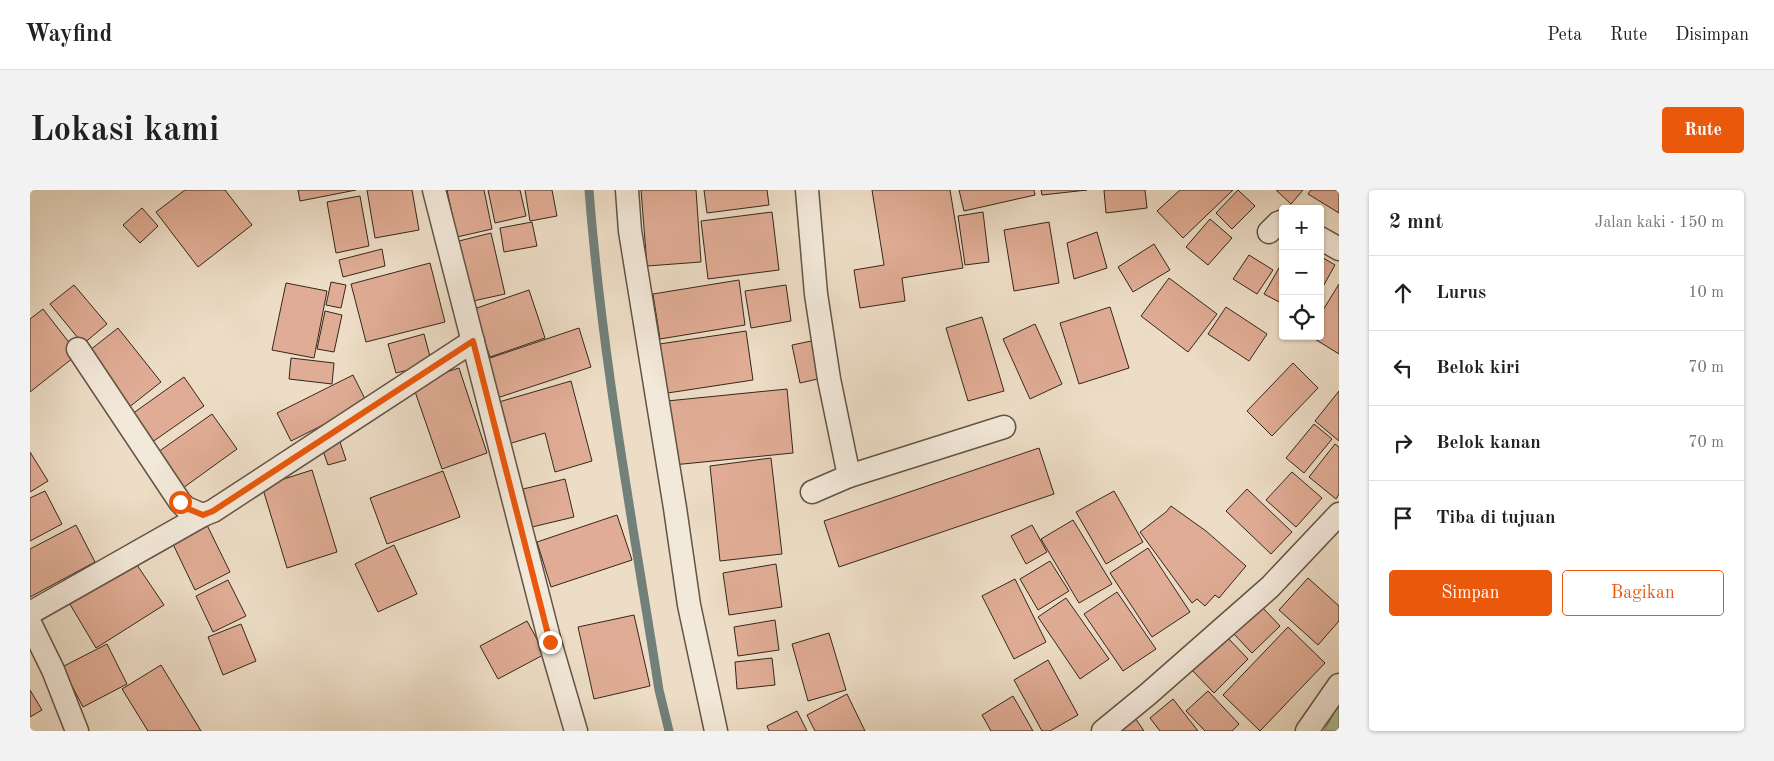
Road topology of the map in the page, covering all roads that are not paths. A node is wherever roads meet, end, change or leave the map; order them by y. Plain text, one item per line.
1 (434, 190) edge
2 (627, 190) edge
3 (807, 190) edge
4 (1324, 240) edge
5 (1339, 249) edge
6 (473, 341) junction
7 (78, 349) dead end
8 (1004, 427) dead end
9 (849, 476) junction
10 (812, 492) dead end
11 (1339, 514) edge
12 (203, 515) junction
13 (30, 613) edge
14 (30, 622) edge
15 (1339, 685) edge
16 (79, 730) edge
17 (576, 731) edge
18 (716, 731) edge
19 (1103, 731) edge
20 (1306, 731) edge

1 - 6 street
2 - 18 street
3 - 9 street
4 - 5 street
6 - 12 street
6 - 17 street
7 - 12 street
8 - 9 street
9 - 10 street
11 - 19 street
12 - 13 street
14 - 16 street
15 - 20 street

